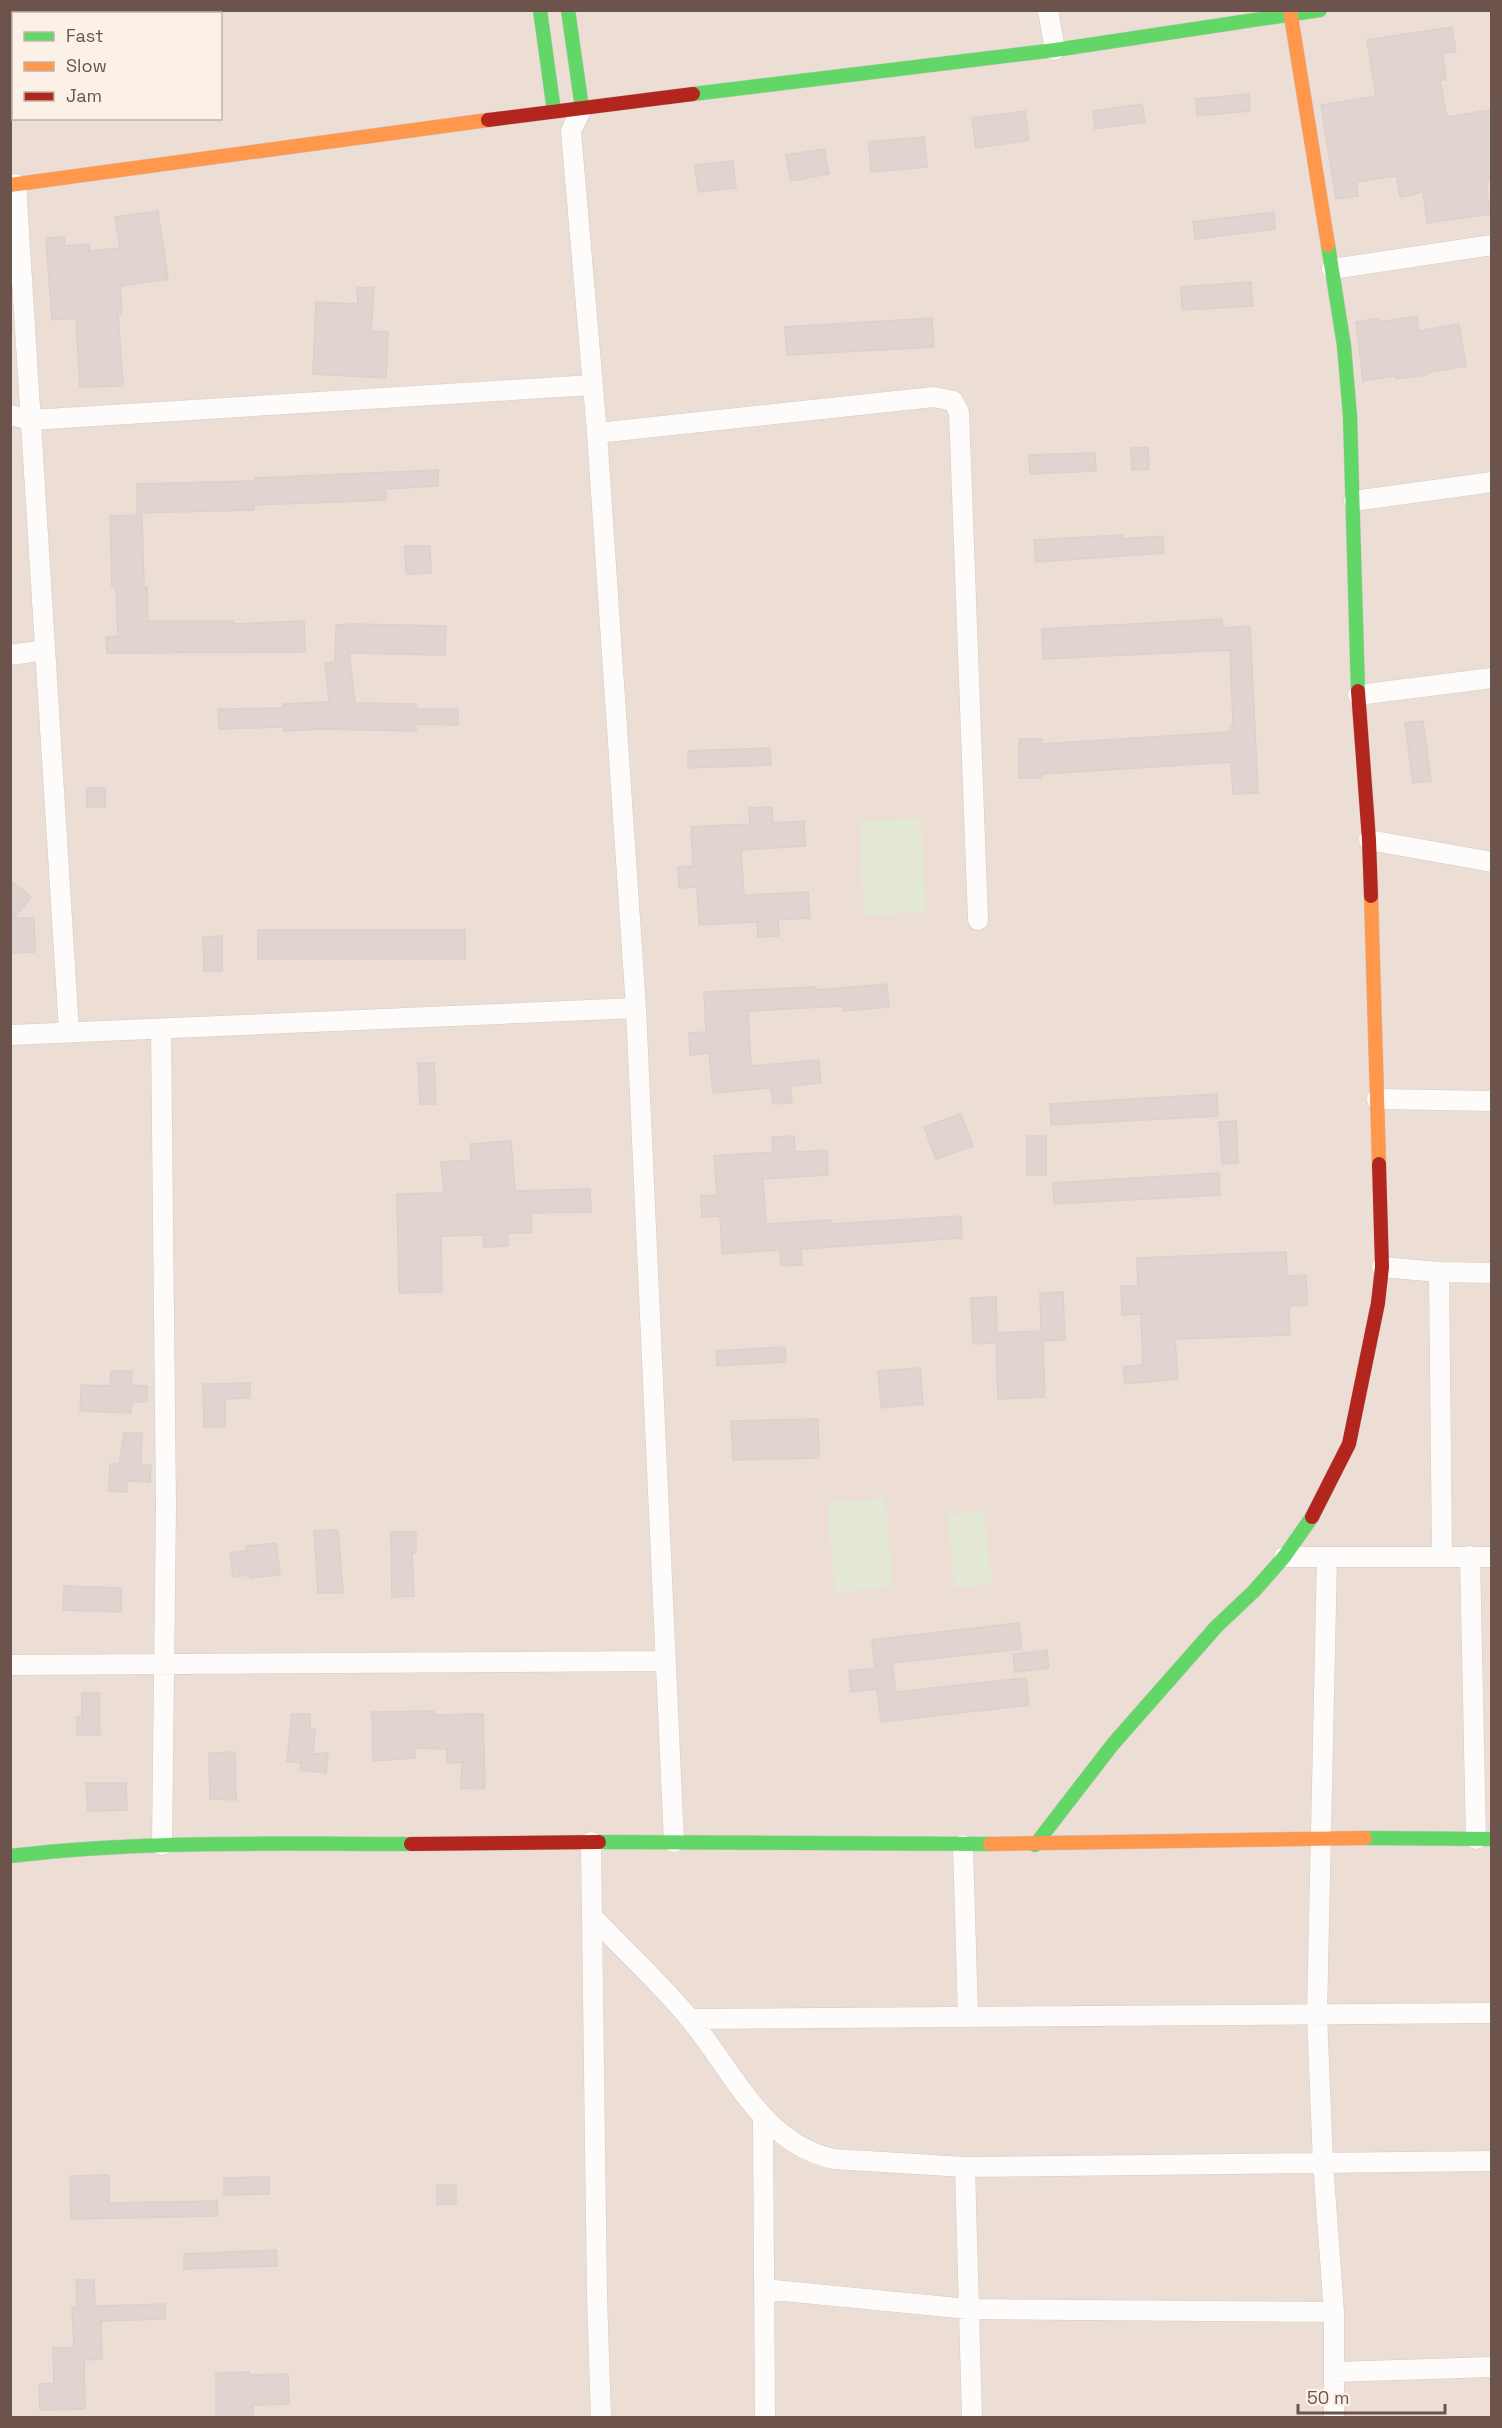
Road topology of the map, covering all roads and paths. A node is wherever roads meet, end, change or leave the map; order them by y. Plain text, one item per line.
1 (540, 10) edge
2 (568, 10) edge
3 (1048, 10) edge
4 (1320, 10) edge
5 (1291, 13) edge
6 (1055, 50) junction
7 (582, 108) junction
8 (554, 111) junction
9 (571, 131) junction
10 (13, 185) edge
11 (1491, 245) edge
12 (1332, 269) junction
13 (592, 385) junction
14 (10, 415) edge
15 (31, 420) junction
16 (597, 433) junction
17 (1491, 482) edge
18 (1354, 501) junction
19 (45, 650) junction
20 (10, 655) edge
21 (1491, 678) edge
22 (1358, 695) junction
23 (1369, 840) junction
24 (1491, 862) edge
25 (978, 920) dead end
26 (636, 1008) junction
27 (161, 1029) junction
28 (69, 1031) junction
29 (10, 1035) edge
30 (1377, 1099) junction
31 (1491, 1101) edge
32 (1382, 1267) junction
33 (1439, 1272) junction
34 (1491, 1273) edge
35 (1442, 1556) junction
36 (1470, 1556) junction
37 (1284, 1557) junction
38 (1491, 1557) edge
39 (1327, 1558) junction
40 (666, 1661) junction
41 (165, 1664) junction
42 (10, 1665) edge
43 (1319, 1838) junction
44 (1484, 1839) edge
45 (591, 1842) junction
46 (674, 1842) junction
47 (162, 1845) junction
48 (963, 1845) junction
49 (1035, 1845) junction
50 (10, 1856) edge
51 (592, 1916) junction
52 (1491, 2013) edge
53 (1317, 2014) junction
54 (968, 2016) junction
55 (690, 2019) junction
56 (763, 2118) junction
57 (1491, 2161) edge
58 (1323, 2163) junction
59 (965, 2167) junction
60 (764, 2289) junction
61 (968, 2309) junction
62 (1334, 2312) junction
63 (1491, 2367) edge
64 (1335, 2372) junction
65 (601, 2418) edge
66 (765, 2418) edge
67 (972, 2418) edge
68 (1334, 2418) edge

1 - 8 street
2 - 7 street
3 - 6 street
4 - 5 street
5 - 6 street
5 - 12 street
6 - 7 street
7 - 8 street
7 - 9 street
8 - 9 street
8 - 10 street
9 - 13 street
10 - 15 street
11 - 12 street
12 - 18 street
13 - 15 street
13 - 16 street
14 - 15 street
15 - 19 street
16 - 25 street
16 - 26 street
17 - 18 street
18 - 22 street
19 - 20 street
19 - 28 street
21 - 22 street
22 - 23 street
23 - 24 street
23 - 30 street
26 - 27 street
26 - 40 street
27 - 28 street
27 - 41 street
28 - 29 street
30 - 31 street
30 - 32 street
32 - 33 street
32 - 37 street
33 - 34 street
33 - 35 street
35 - 36 street
35 - 39 street
36 - 38 street
36 - 44 street
37 - 39 street
37 - 49 street
39 - 43 street
40 - 41 street
40 - 46 street
41 - 42 street
41 - 47 street
43 - 44 street
43 - 49 street
43 - 53 street
45 - 46 street
45 - 47 street
45 - 51 street
46 - 48 street
47 - 50 street
48 - 49 street
48 - 54 street
51 - 55 street
51 - 65 street
52 - 53 street
53 - 54 street
53 - 58 street
54 - 55 street
55 - 56 street
56 - 59 street
56 - 60 street
57 - 58 street
58 - 59 street
58 - 62 street
59 - 61 street
60 - 61 street
60 - 66 street
61 - 62 street
61 - 67 street
62 - 64 street
63 - 64 street
64 - 68 street

